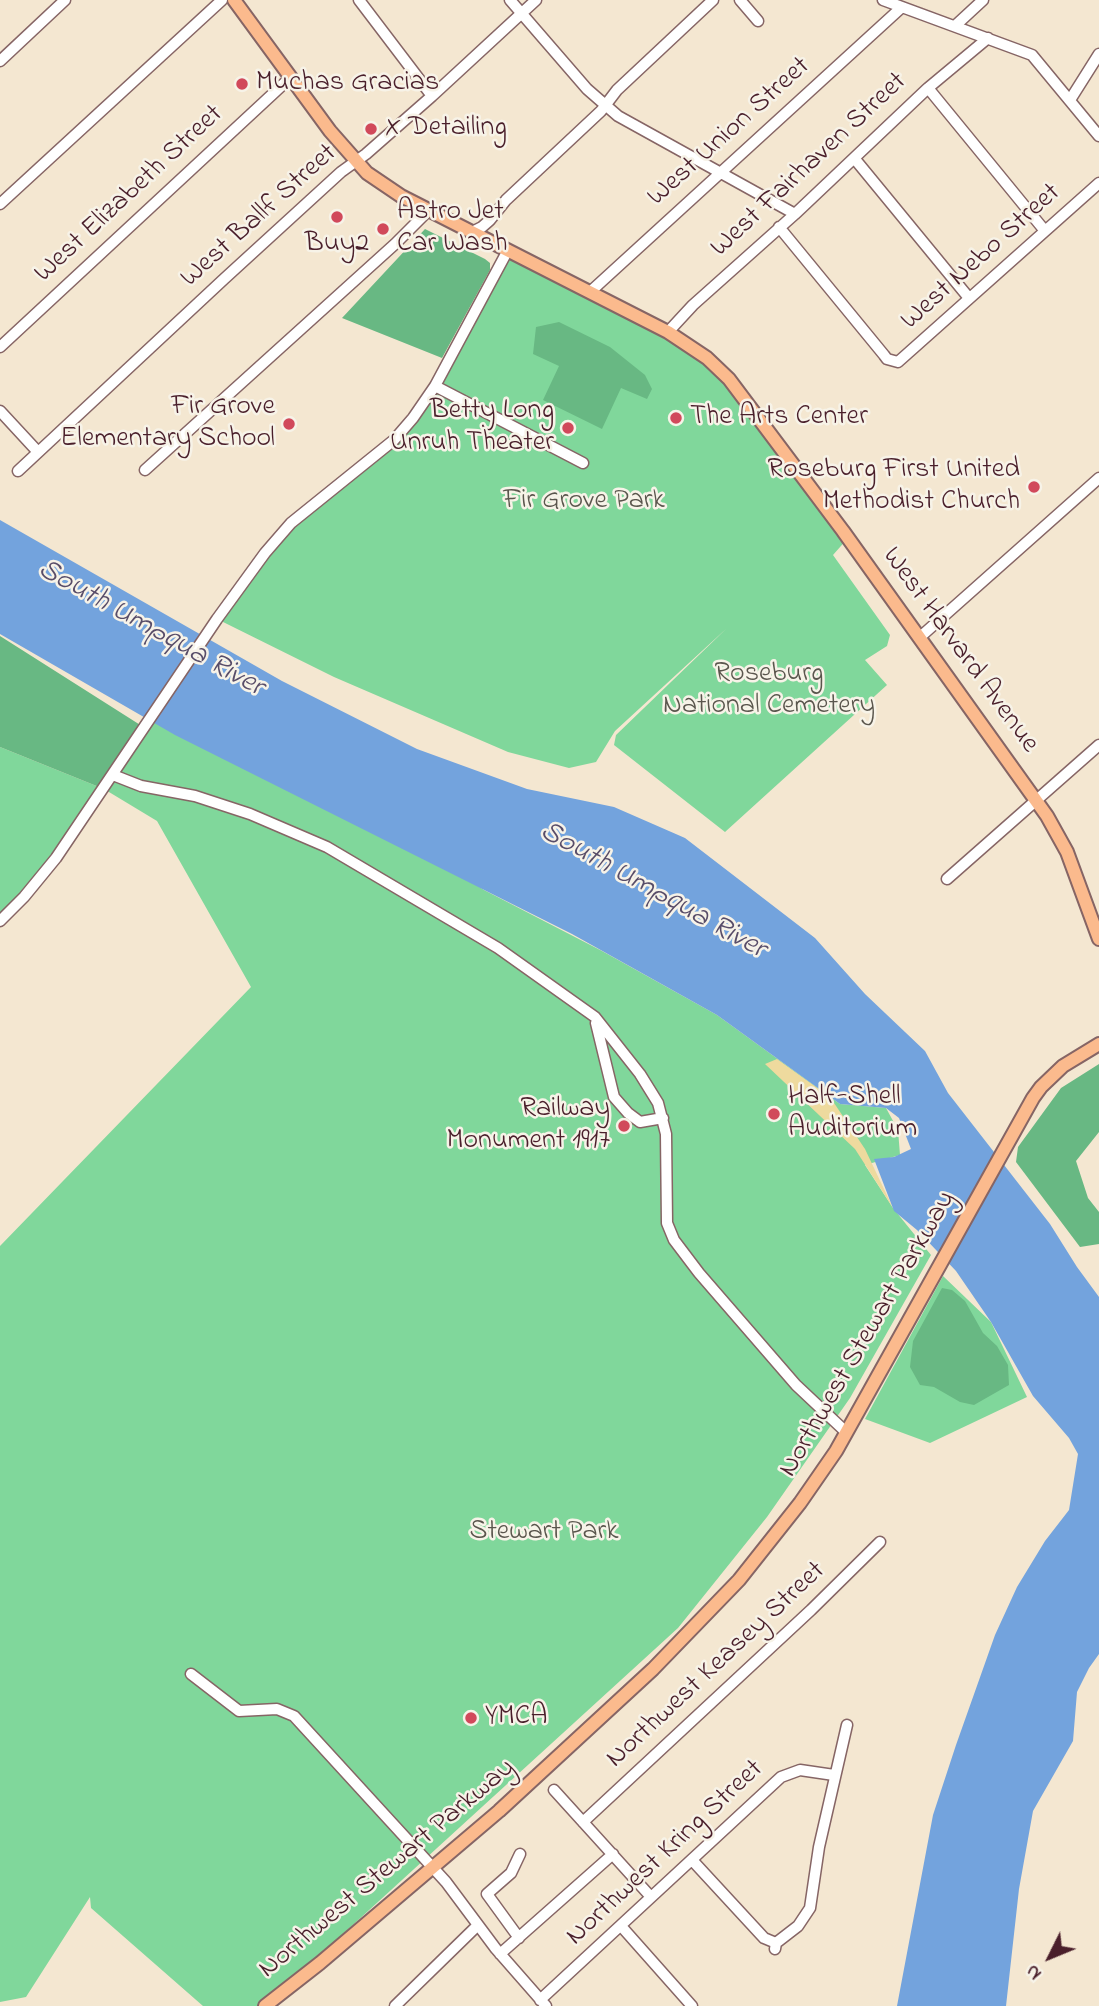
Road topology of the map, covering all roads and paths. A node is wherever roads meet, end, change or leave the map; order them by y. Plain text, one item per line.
1 (65, 0) edge
2 (222, 0) edge
3 (234, 0) edge
4 (359, 0) edge
5 (510, 0) edge
6 (536, 0) edge
7 (713, 0) edge
8 (740, 0) edge
9 (883, 0) edge
10 (982, 0) edge
11 (902, 7) junction
12 (522, 13) junction
13 (758, 21) dead end
14 (956, 25) junction
15 (988, 38) junction
16 (1099, 54) edge
17 (0, 61) edge
18 (291, 77) junction
19 (928, 88) junction
20 (432, 96) junction
21 (1070, 100) junction
22 (605, 106) junction
23 (1099, 136) edge
24 (854, 158) junction
25 (355, 162) junction
26 (720, 173) junction
27 (1099, 183) edge
28 (0, 204) edge
29 (428, 211) junction
30 (795, 215) junction
31 (779, 227) junction
32 (1045, 231) junction
33 (472, 232) junction
34 (508, 250) junction
35 (590, 292) junction
36 (969, 298) junction
37 (668, 332) junction
38 (0, 347) edge
39 (435, 386) junction
40 (0, 411) edge
41 (38, 452) junction
42 (583, 463) dead end
43 (145, 470) dead end
44 (18, 471) dead end
45 (1099, 478) edge
46 (919, 638) junction
47 (1099, 745) edge
48 (113, 775) junction
49 (1036, 799) junction
50 (947, 879) dead end
51 (0, 922) edge
52 (1099, 939) edge
53 (595, 1017) junction
54 (1099, 1044) edge
55 (663, 1118) junction
56 (846, 1432) junction
57 (880, 1542) dead end
58 (191, 1674) dead end
59 (847, 1725) dead end
60 (834, 1774) junction
61 (554, 1790) dead end
62 (583, 1822) junction
63 (520, 1854) dead end
64 (613, 1854) junction
65 (692, 1860) junction
66 (433, 1868) junction
67 (651, 1897) junction
68 (478, 1925) junction
69 (621, 1926) junction
70 (519, 1938) junction
71 (500, 1955) junction
72 (543, 2003) edge
73 (265, 2006) edge
74 (395, 2006) edge
75 (692, 2006) edge

1 - 17 street
2 - 28 street
3 - 18 main road, West Harvard Avenue
4 - 20 street
5 - 12 street
6 - 12 street, West Ballf Street
7 - 22 street
8 - 13 street
9 - 11 street
10 - 14 street
11 - 14 street
11 - 26 street, West Union Street
12 - 20 street, West Ballf Street
12 - 22 street
14 - 15 street
15 - 19 street, West Fairhaven Street
15 - 21 street
16 - 21 street
18 - 25 main road, West Harvard Avenue
18 - 38 street, West Elizabeth Street
19 - 24 street, West Fairhaven Street
19 - 32 street
20 - 25 street, West Ballf Street
21 - 23 street
22 - 26 street
22 - 33 street
24 - 30 street, West Fairhaven Street
24 - 36 street
25 - 29 main road, West Harvard Avenue
25 - 41 street, West Ballf Street
26 - 30 street
26 - 35 street, West Union Street
27 - 32 street, West Nebo Street
29 - 33 main road, West Harvard Avenue
29 - 43 street
30 - 31 street, West Fairhaven Street
31 - 36 street, West Nebo Street
31 - 37 street, West Fairhaven Street
32 - 36 street, West Nebo Street
33 - 34 main road, West Harvard Avenue
34 - 35 main road, West Harvard Avenue
34 - 39 street
35 - 37 main road, West Harvard Avenue
37 - 46 main road, West Harvard Avenue
39 - 42 street
39 - 48 street
40 - 41 street
41 - 44 street, West Ballf Street
45 - 46 street
46 - 49 main road, West Harvard Avenue
47 - 49 street
48 - 51 street
48 - 53 street
49 - 50 street
49 - 52 main road, West Harvard Avenue
53 - 55 street
53 - 55 street
54 - 56 main road, Northwest Stewart Parkway
55 - 56 street
56 - 66 main road, Northwest Stewart Parkway
57 - 62 street, Northwest Keasey Street
58 - 66 street
59 - 60 street
60 - 65 street, Northwest Kring Street
60 - 65 street
61 - 62 street
62 - 64 street
63 - 70 street
64 - 67 street
64 - 70 street
65 - 67 street, Northwest Kring Street
66 - 68 street
66 - 73 main road, Northwest Stewart Parkway
67 - 69 street, Northwest Kring Street
68 - 71 street
68 - 74 street
69 - 72 street, Northwest Kring Street
69 - 75 street
70 - 71 street
71 - 72 street

